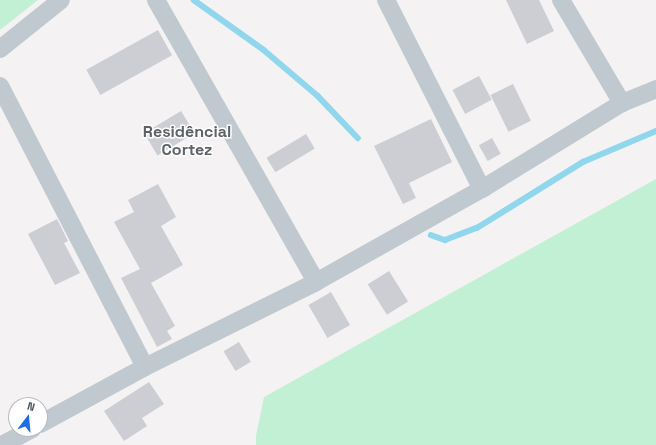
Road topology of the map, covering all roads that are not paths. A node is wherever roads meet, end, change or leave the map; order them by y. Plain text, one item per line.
1 (61, 0) edge
2 (156, 0) edge
3 (386, 0) edge
4 (561, 0) edge
5 (0, 49) edge
6 (0, 86) edge
7 (656, 89) edge
8 (622, 104) junction
9 (482, 189) junction
10 (316, 282) junction
11 (145, 367) junction
12 (48, 420) edge
13 (17, 437) edge
14 (2, 445) edge

1 - 5 street
2 - 10 street
3 - 9 street
4 - 8 street
6 - 11 street
7 - 8 street
8 - 9 street
9 - 10 street
10 - 11 street
11 - 12 street
13 - 14 street

